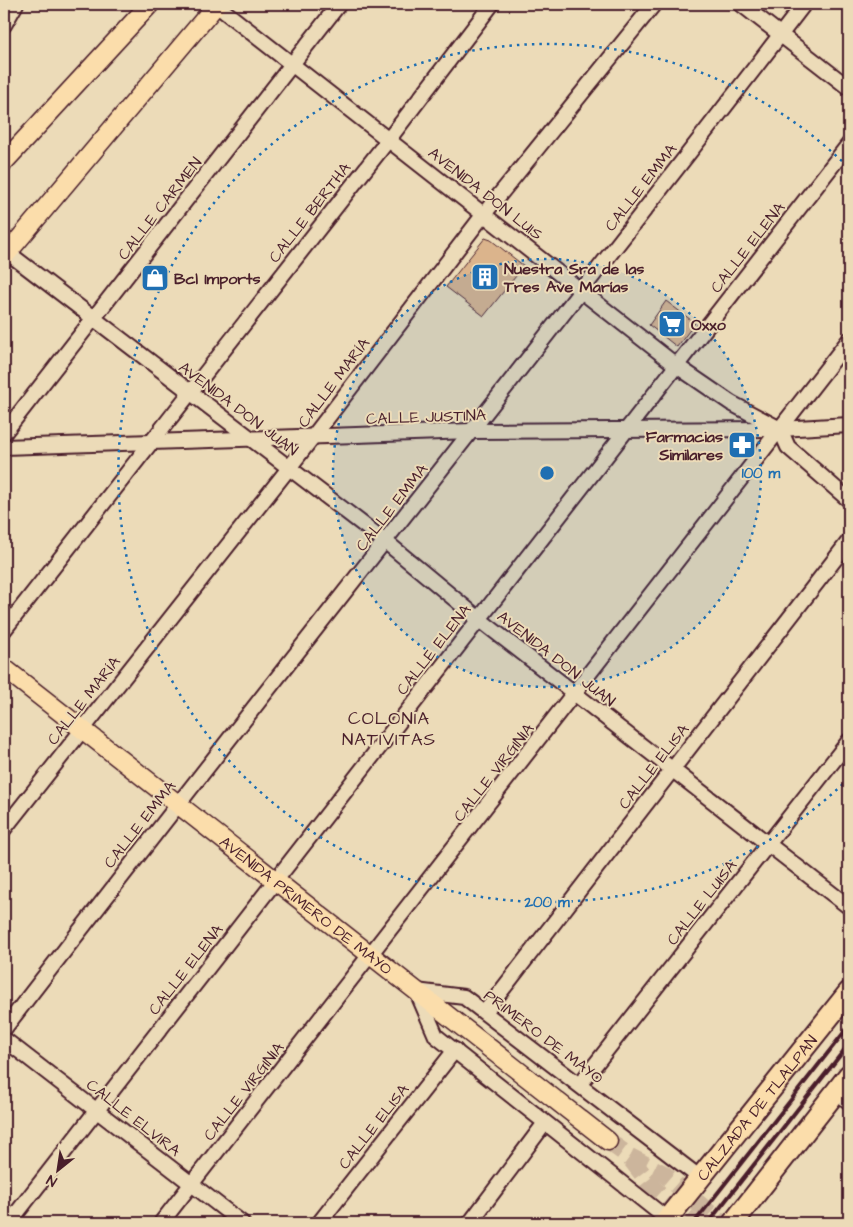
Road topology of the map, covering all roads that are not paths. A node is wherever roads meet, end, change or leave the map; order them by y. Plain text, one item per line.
1 (16, 4) edge
2 (150, 4) edge
3 (216, 4) edge
4 (339, 4) edge
5 (492, 4) edge
6 (654, 4) edge
7 (741, 4) edge
8 (804, 4) edge
9 (4, 25) edge
10 (780, 35) junction
11 (292, 65) junction
12 (849, 88) edge
13 (389, 139) junction
14 (849, 144) edge
15 (4, 162) edge
16 (484, 214) junction
17 (6, 255) edge
18 (581, 291) junction
19 (94, 319) junction
20 (849, 340) edge
21 (677, 366) junction
22 (189, 392) junction
23 (849, 425) edge
24 (629, 428) junction
25 (780, 429) junction
26 (471, 431) junction
27 (4, 433) edge
28 (312, 437) junction
29 (248, 438) junction
30 (149, 442) junction
31 (4, 447) edge
32 (289, 468) junction
33 (849, 500) edge
34 (849, 541) edge
35 (386, 542) junction
36 (479, 619) junction
37 (4, 630) edge
38 (4, 668) edge
39 (575, 694) junction
40 (81, 730) junction
41 (849, 741) edge
42 (672, 770) junction
43 (176, 804) junction
44 (4, 829) edge
45 (768, 845) junction
46 (276, 880) junction
47 (849, 907) edge
48 (370, 956) junction
49 (416, 992) junction
50 (849, 992) edge
51 (485, 1012) junction
52 (4, 1030) edge
53 (4, 1039) edge
54 (454, 1050) junction
55 (849, 1075) edge
56 (580, 1084) junction
57 (843, 1096) edge
58 (98, 1110) junction
59 (545, 1123) junction
60 (608, 1140) tunnel mouth
61 (700, 1177) junction
62 (192, 1184) junction
63 (666, 1221) edge
64 (9, 1223) edge
65 (161, 1223) edge
66 (242, 1223) edge
67 (319, 1223) edge
68 (470, 1223) edge
69 (734, 1223) edge

1 - 9 street
2 - 15 main road
3 - 11 street, AVENIDA DON LUIS
3 - 17 main road
4 - 11 street, CALLE CARMEN
5 - 13 street, CALLE BERTHA
6 - 16 street, CALLE MARÍA
7 - 10 street
8 - 10 street, CALLE EMMA
10 - 12 street
10 - 18 street, CALLE EMMA
11 - 13 street, AVENIDA DON LUIS
11 - 19 street, CALLE CARMEN
13 - 16 street, AVENIDA DON LUIS
13 - 22 street, CALLE BERTHA
14 - 21 street, CALLE ELENA
16 - 18 street, AVENIDA DON LUIS
16 - 28 street, CALLE MARÍA
17 - 19 street, AVENIDA DON JUAN
18 - 21 street, AVENIDA DON LUIS
18 - 26 street, CALLE EMMA
19 - 22 street, AVENIDA DON JUAN
19 - 27 street, CALLE CARMEN
20 - 25 street, CALLE VIRGINIA
21 - 24 street, CALLE ELENA
21 - 25 street, AVENIDA DON LUIS
22 - 29 street, AVENIDA DON JUAN
22 - 30 street, CALLE BERTHA
23 - 25 street, CALLE JUSTINA
24 - 25 street, CALLE JUSTINA
24 - 26 street, CALLE JUSTINA
24 - 36 street, CALLE ELENA
25 - 33 street
25 - 39 street, CALLE VIRGINIA
26 - 28 street, CALLE JUSTINA
26 - 35 street, CALLE EMMA
28 - 29 street, CALLE JUSTINA
28 - 32 street, CALLE MARÍA
29 - 30 street, CALLE JUSTINA
29 - 32 street, AVENIDA DON JUAN
30 - 31 street, CALLE JUSTINA
30 - 37 street, CALLE BERTHA
32 - 35 street, AVENIDA DON JUAN
32 - 40 street, CALLE MARÍA
34 - 42 street, CALLE ELISA
35 - 36 street, AVENIDA DON JUAN
35 - 43 street, CALLE EMMA
36 - 39 street, AVENIDA DON JUAN
36 - 46 street, CALLE ELENA
38 - 40 main road, AVENIDA PRIMERO DE MAYO
39 - 42 street, AVENIDA DON JUAN
39 - 48 street, CALLE VIRGINIA
40 - 43 main road, AVENIDA PRIMERO DE MAYO
40 - 44 street, CALLE MARÍA
41 - 45 street, CALLE LUISA
42 - 45 street, AVENIDA DON JUAN
42 - 51 street, CALLE ELISA
43 - 46 main road, AVENIDA PRIMERO DE MAYO
43 - 52 street, CALLE EMMA
45 - 47 street, AVENIDA DON JUAN
45 - 56 street, CALLE LUISA
46 - 48 main road, AVENIDA PRIMERO DE MAYO
46 - 58 street, CALLE ELENA
48 - 49 main road, AVENIDA PRIMERO DE MAYO
48 - 62 street, CALLE VIRGINIA
49 - 51 street, PRIMERO DE MAYO
49 - 54 street
49 - 60 main road, AVENIDA PRIMERO DE MAYO
50 - 61 highway, CALZADA DE TLALPAN
51 - 56 street, PRIMERO DE MAYO
53 - 58 street, CALLE ELVIRA
54 - 59 street
54 - 67 street, CALLE ELISA
55 - 57 highway
56 - 61 street, PRIMERO DE MAYO
57 - 69 highway
58 - 62 street, CALLE ELVIRA
58 - 64 street, CALLE ELENA
59 - 63 street
59 - 68 street
61 - 63 highway, CALZADA DE TLALPAN
62 - 65 street, CALLE VIRGINIA
62 - 66 street, CALLE ELVIRA

